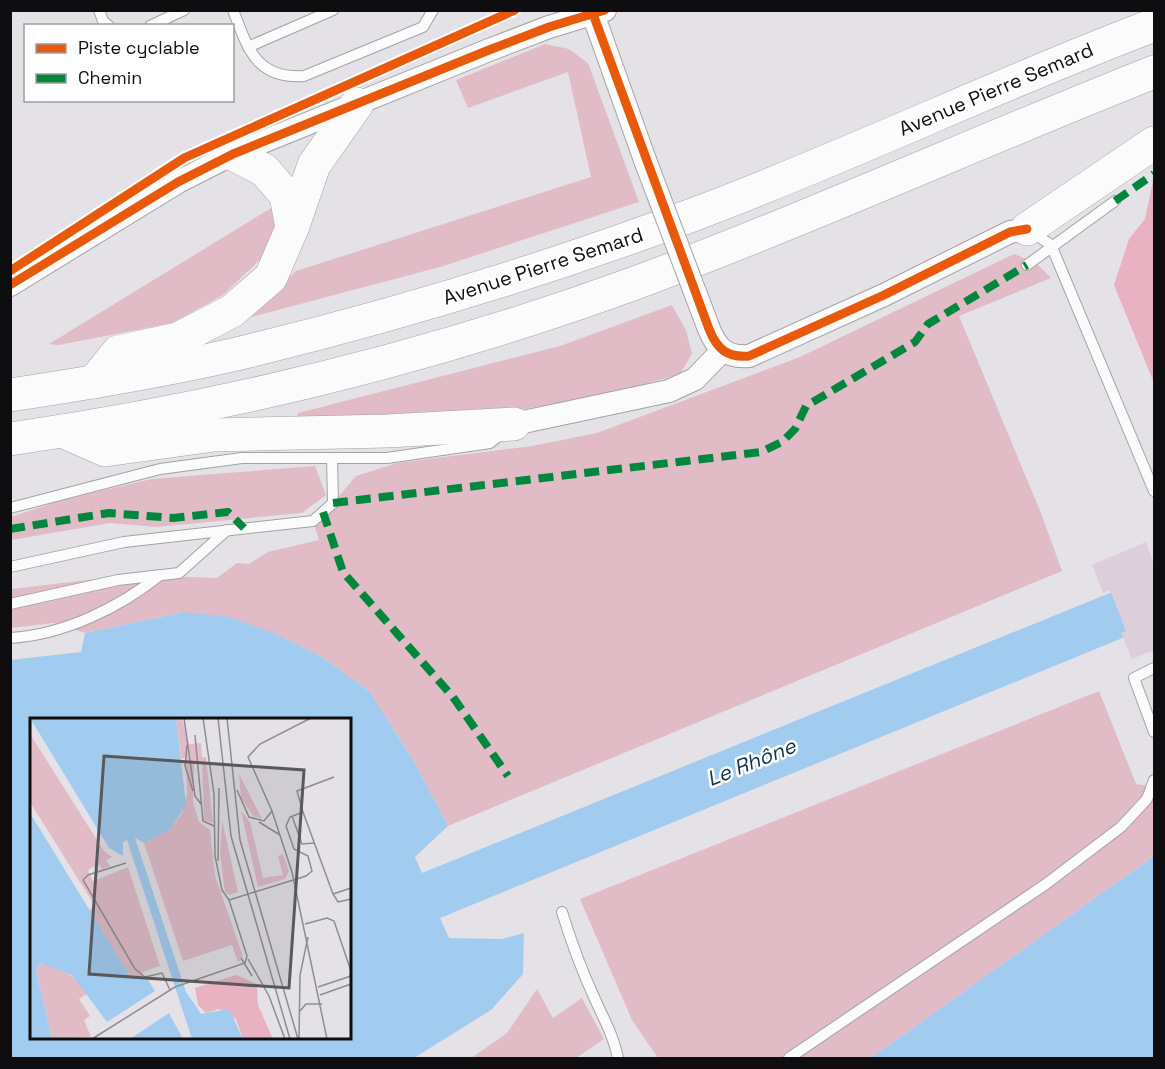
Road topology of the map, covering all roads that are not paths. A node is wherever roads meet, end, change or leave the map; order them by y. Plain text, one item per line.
1 (99, 10) edge
2 (184, 10) edge
3 (233, 10) edge
4 (333, 10) edge
5 (433, 10) edge
6 (596, 12) edge
7 (107, 24) edge
8 (154, 24) edge
9 (1155, 24) edge
10 (248, 47) junction
11 (1155, 72) edge
12 (357, 104) junction
13 (1155, 143) edge
14 (233, 154) junction
15 (1115, 201) dead end
16 (292, 228) junction
17 (1039, 237) junction
18 (1027, 265) dead end
19 (10, 285) edge
20 (722, 351) junction
21 (94, 382) junction
22 (10, 395) edge
23 (514, 424) junction
24 (62, 432) junction
25 (10, 439) edge
26 (332, 458) junction
27 (1155, 491) edge
28 (10, 508) edge
29 (228, 530) junction
30 (10, 567) edge
31 (160, 575) junction
32 (10, 604) edge
33 (10, 638) edge
34 (1155, 668) edge
35 (1155, 732) edge
36 (1155, 780) edge
37 (562, 912) dead end
38 (618, 1059) edge
39 (789, 1059) edge

1 - 7 lane
2 - 8 lane
3 - 10 lane
4 - 10 lane
5 - 10 lane
6 - 12 street
6 - 20 street, bridge
9 - 21 highway, Avenue Pierre Semard
11 - 24 highway
12 - 14 street
12 - 16 highway
13 - 17 highway
14 - 16 highway
14 - 19 street
15 - 17 lane
16 - 21 highway
17 - 18 lane
17 - 20 street
17 - 27 lane
20 - 23 street
21 - 22 highway, Avenue Pierre Semard
23 - 24 highway
23 - 26 lane
24 - 25 highway
26 - 28 lane
26 - 29 lane
29 - 30 lane
29 - 31 lane
31 - 32 lane
31 - 33 lane
34 - 35 lane
36 - 39 lane
37 - 38 lane

